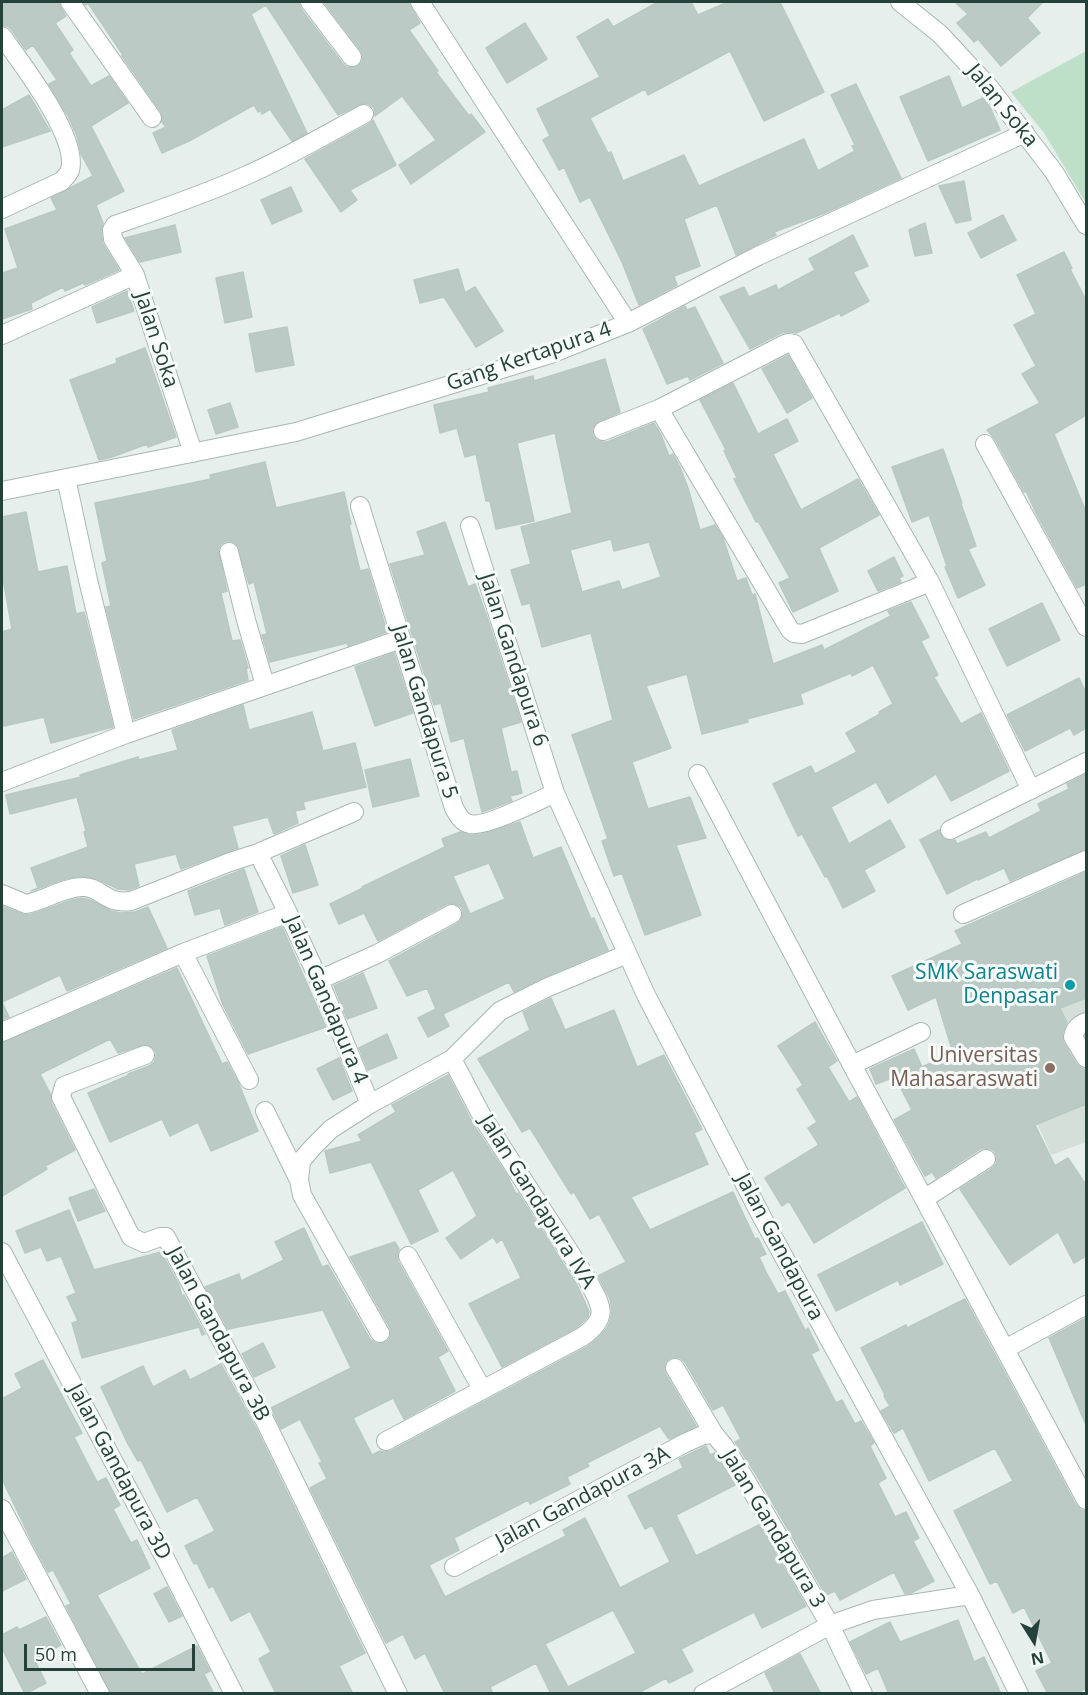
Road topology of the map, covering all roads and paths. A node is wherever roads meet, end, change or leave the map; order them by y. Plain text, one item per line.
1 (70, 2) edge
2 (310, 2) edge
3 (420, 2) edge
4 (900, 2) edge
5 (2, 36) edge
6 (7, 54) edge
7 (352, 57) dead end
8 (364, 114) dead end
9 (152, 118) dead end
10 (1025, 133) junction
11 (2, 209) edge
12 (1086, 225) edge
13 (135, 275) junction
14 (628, 323) junction
15 (2, 335) edge
16 (659, 409) junction
17 (603, 431) dead end
18 (985, 444) dead end
19 (193, 453) junction
20 (66, 478) junction
21 (2, 491) edge
22 (360, 506) dead end
23 (470, 526) dead end
24 (229, 552) dead end
25 (930, 582) junction
26 (1086, 627) edge
27 (401, 639) junction
28 (265, 685) junction
29 (126, 734) junction
30 (1086, 762) edge
31 (698, 774) dead end
32 (2, 782) edge
33 (1031, 790) junction
34 (555, 794) junction
35 (354, 812) dead end
36 (951, 830) dead end
37 (258, 853) junction
38 (1086, 860) edge
39 (2, 894) edge
40 (288, 913) junction
41 (452, 914) dead end
42 (963, 914) dead end
43 (183, 953) junction
44 (627, 954) junction
45 (319, 980) junction
46 (1086, 1022) edge
47 (2, 1032) edge
48 (921, 1032) dead end
49 (145, 1055) dead end
50 (1086, 1058) edge
51 (452, 1059) junction
52 (852, 1065) junction
53 (249, 1080) dead end
54 (370, 1104) junction
55 (265, 1111) dead end
56 (986, 1159) dead end
57 (299, 1180) junction
58 (924, 1199) junction
59 (2, 1252) edge
60 (408, 1256) dead end
61 (1086, 1305) edge
62 (380, 1333) dead end
63 (1005, 1349) junction
64 (675, 1368) dead end
65 (482, 1389) junction
66 (714, 1434) junction
67 (386, 1441) dead end
68 (1085, 1494) edge
69 (2, 1511) edge
70 (454, 1567) dead end
71 (969, 1595) junction
72 (830, 1625) junction
73 (100, 1694) edge
74 (234, 1694) edge
75 (398, 1694) edge
76 (703, 1694) edge
77 (863, 1694) edge
78 (1019, 1694) edge

1 - 9 street
2 - 7 street
3 - 14 street
4 - 10 street, Jalan Soka
5 - 6 street
6 - 11 street
8 - 13 street, Jalan Soka
10 - 12 street, Jalan Soka
10 - 14 street, Gang Kertapura 4
13 - 15 street
13 - 19 street, Jalan Soka
14 - 19 street, Gang Kertapura 4
16 - 17 street
16 - 25 street
16 - 25 street
18 - 26 street
19 - 20 street, Gang Kertapura 4
20 - 21 street, Gang Kertapura 4
20 - 29 street
22 - 27 street, Jalan Gandapura 5
23 - 34 street, Jalan Gandapura 6
24 - 28 street
25 - 33 street
27 - 28 street
27 - 34 street, Jalan Gandapura 5
28 - 29 street
29 - 32 street
30 - 33 street
31 - 52 street
33 - 36 street
34 - 44 street, Jalan Gandapura
35 - 37 street
37 - 39 street
37 - 40 street, Jalan Gandapura 4
38 - 42 street
40 - 43 street
40 - 45 street, Jalan Gandapura 4
41 - 45 street
43 - 47 street
43 - 53 street
44 - 51 street, Jalan Gandapura 4
44 - 71 street, Jalan Gandapura
45 - 54 street, Jalan Gandapura 4
46 - 50 street
48 - 52 street
49 - 75 street, Jalan Gandapura 3B
51 - 54 street, Jalan Gandapura 4
51 - 65 street, Jalan Gandapura IVA
52 - 58 street
54 - 57 street
55 - 57 street
56 - 58 street
57 - 62 street
58 - 63 street
59 - 74 street, Jalan Gandapura 3D
60 - 65 street
61 - 63 street
63 - 68 street
64 - 66 street, Jalan Gandapura 3
65 - 67 street, Jalan Gandapura IVA
66 - 70 street, Jalan Gandapura 3A
66 - 72 street, Jalan Gandapura 3
69 - 73 street
71 - 72 street, Jalan Gandapura 3
71 - 78 street, Jalan Gandapura
72 - 76 street, Jalan Gandapura 3
72 - 77 street

